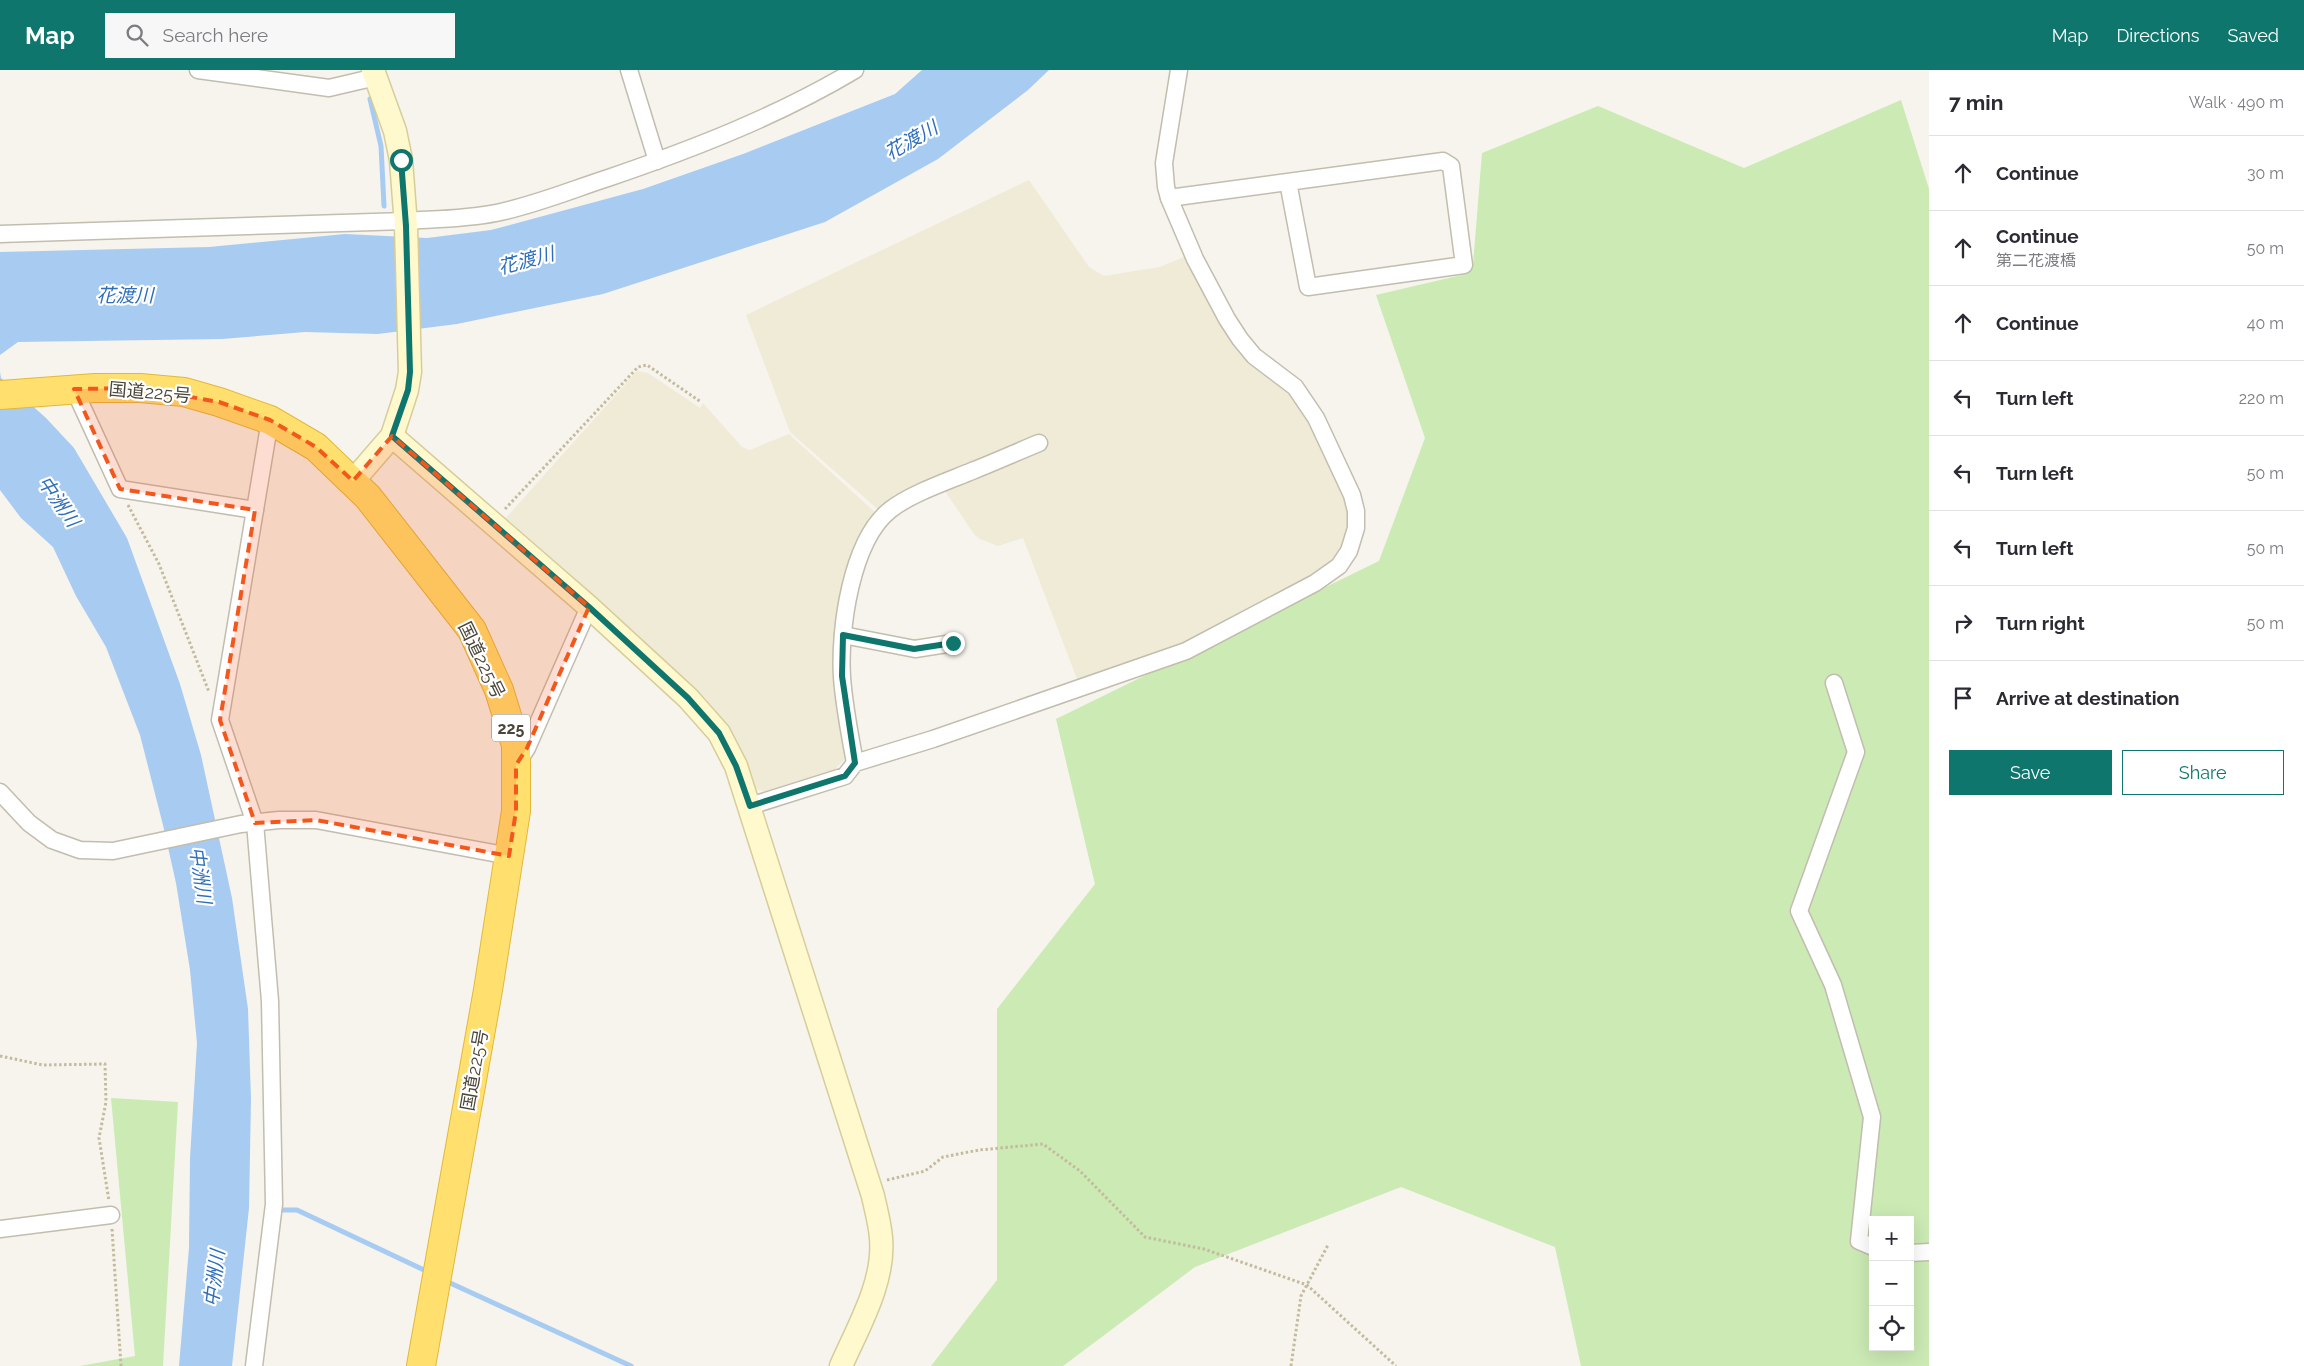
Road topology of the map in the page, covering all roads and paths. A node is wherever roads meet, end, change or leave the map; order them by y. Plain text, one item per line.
1 (198, 70) edge
2 (629, 70) edge
3 (855, 70) edge
4 (1179, 70) edge
5 (375, 74) edge
6 (833, 76) edge
7 (657, 161) junction
8 (1288, 182) junction
9 (1169, 198) junction
10 (406, 223) junction
11 (0, 234) edge
12 (74, 389) junction
13 (0, 395) edge
14 (701, 402) dead end
15 (270, 420) junction
16 (392, 436) junction
17 (1039, 443) dead end
18 (353, 481) junction
19 (120, 489) junction
20 (255, 510) junction
21 (492, 522) junction
22 (589, 607) junction
23 (843, 635) junction
24 (953, 643) dead end
25 (1834, 682) dead end
26 (220, 720) junction
27 (855, 763) junction
28 (516, 765) junction
29 (0, 792) edge
30 (750, 806) junction
31 (248, 824) junction
32 (509, 856) junction
33 (0, 1056) edge
34 (869, 1184) junction
35 (111, 1215) junction
36 (0, 1229) edge
37 (1328, 1245) dead end
38 (1869, 1246) edge
39 (1929, 1252) edge
40 (1914, 1253) edge
41 (1307, 1284) junction
42 (121, 1366) edge
43 (254, 1366) edge
44 (421, 1366) edge
45 (842, 1366) edge
46 (1291, 1366) edge
47 (1396, 1366) edge

1 - 5 street
2 - 7 street
3 - 6 street
4 - 9 street
5 - 10 street
6 - 7 street
7 - 10 street
8 - 8 street
8 - 9 street
9 - 27 street
10 - 11 street
10 - 16 street
12 - 13 highway, 国道225号 / 225
12 - 15 highway, 国道225号 / 225
12 - 19 street
14 - 21 path
15 - 18 highway, 国道225号 / 225
15 - 20 street
16 - 18 street
16 - 21 street
17 - 23 street
18 - 28 highway, 国道225号 / 225
19 - 20 street
19 - 26 path
20 - 26 street
21 - 22 street
22 - 28 street
22 - 30 street
23 - 24 street
23 - 27 street
25 - 38 street
26 - 31 street
27 - 30 street
28 - 32 highway, 国道225号 / 225
29 - 31 street
30 - 34 street
31 - 32 street
31 - 43 street
32 - 44 highway, 国道225号 / 225
33 - 35 path
34 - 41 path
34 - 45 street
35 - 36 street
35 - 42 path
37 - 41 path
39 - 40 street
41 - 46 path
41 - 47 path

